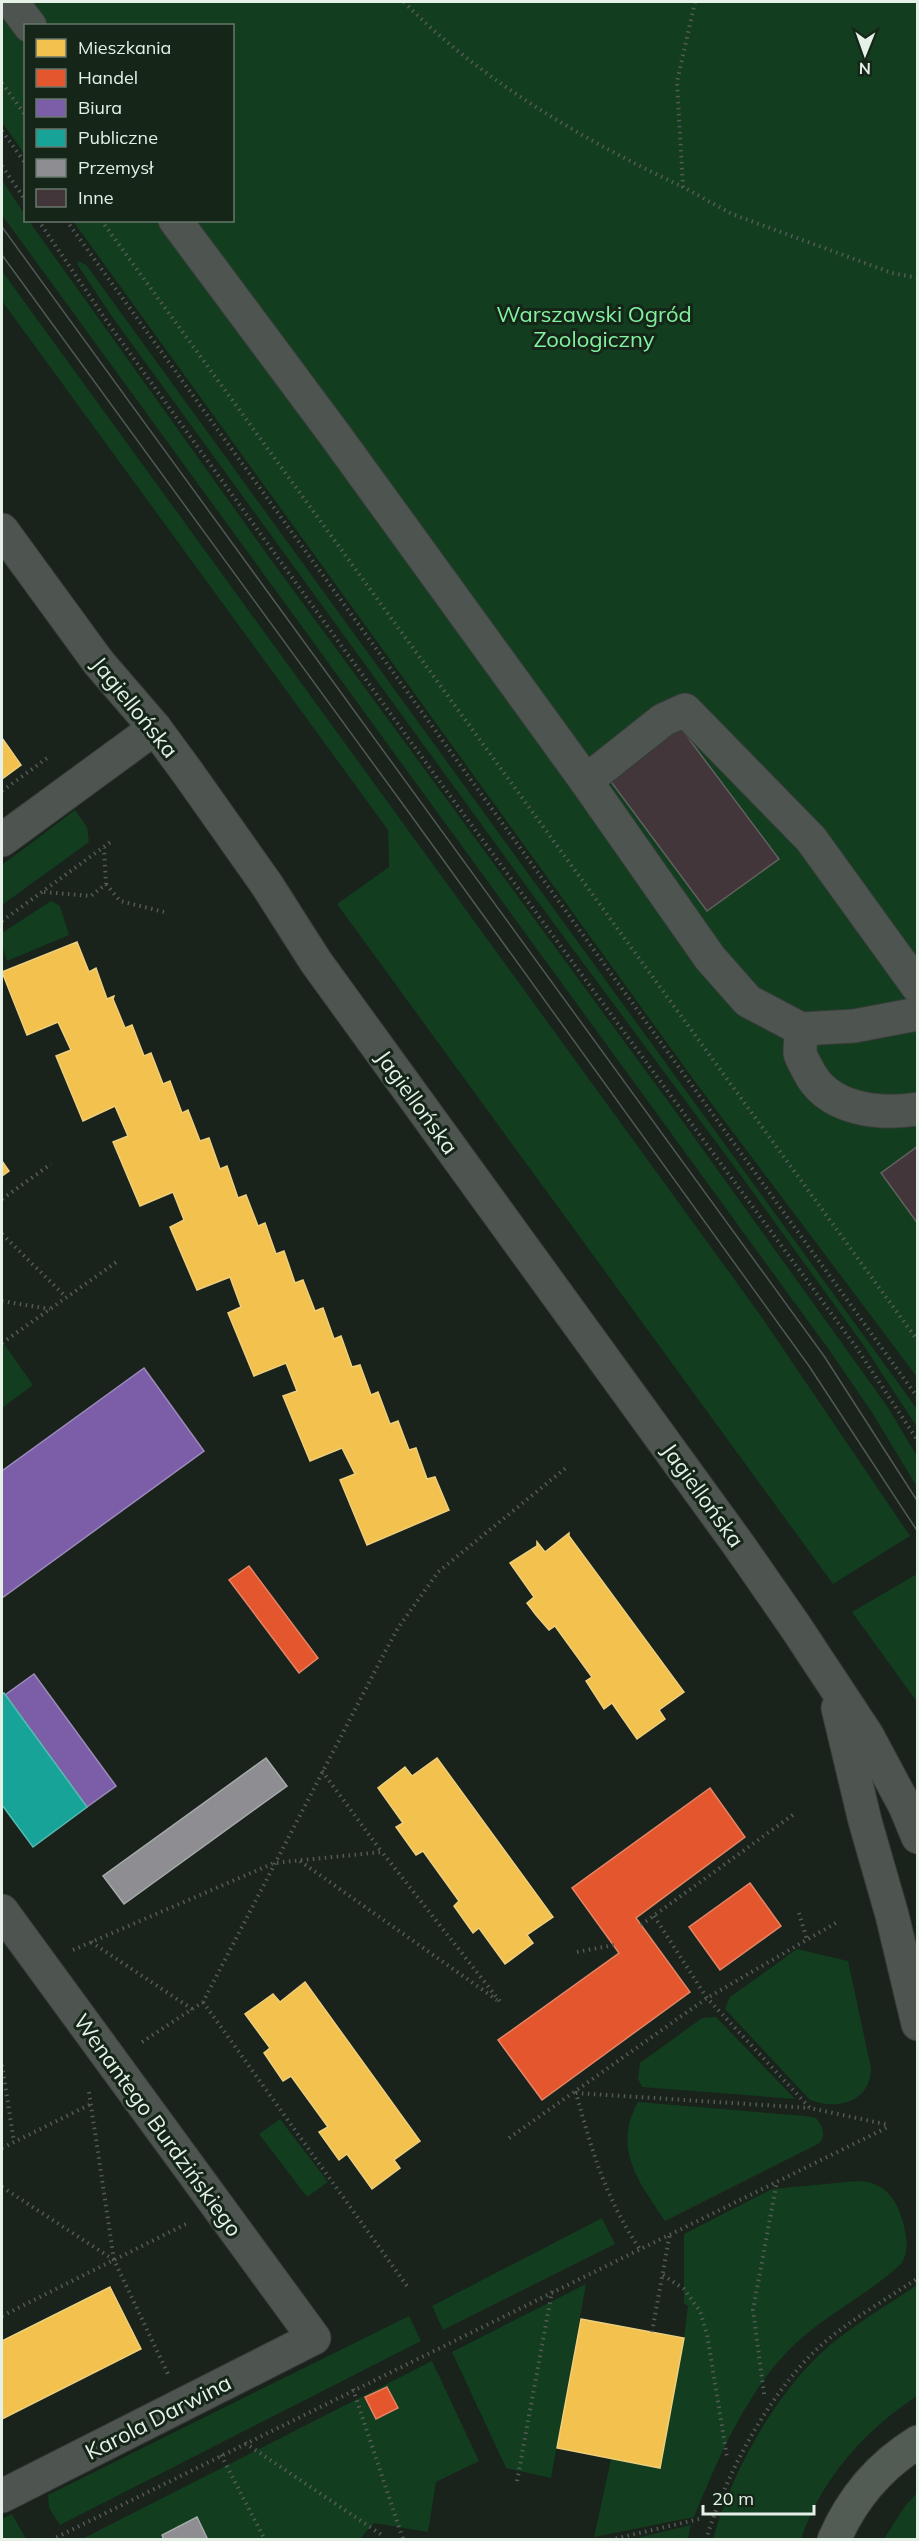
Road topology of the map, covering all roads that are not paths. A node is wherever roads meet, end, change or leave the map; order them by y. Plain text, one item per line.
1 (12, 2) edge
2 (28, 24) edge
3 (176, 222) edge
4 (2, 530) edge
5 (155, 728) junction
6 (586, 782) junction
7 (2, 840) edge
8 (918, 987) edge
9 (918, 1014) edge
10 (801, 1029) junction
11 (918, 1109) edge
12 (829, 1678) junction
13 (918, 1838) edge
14 (7, 1931) edge
15 (918, 2024) edge
16 (314, 2338) joint
17 (918, 2442) edge
18 (2, 2496) edge
19 (834, 2540) edge

1 - 2 street
3 - 6 street
4 - 5 street, Jagiellońska
5 - 7 street
5 - 12 street, Jagiellońska
6 - 8 street
6 - 10 street
9 - 10 street
10 - 11 street
12 - 13 street, Jagiellońska
12 - 15 street, Jagiellońska
14 - 16 street, Wenantego Burdzińskiego
16 - 18 street, Karola Darwina
17 - 19 main road

